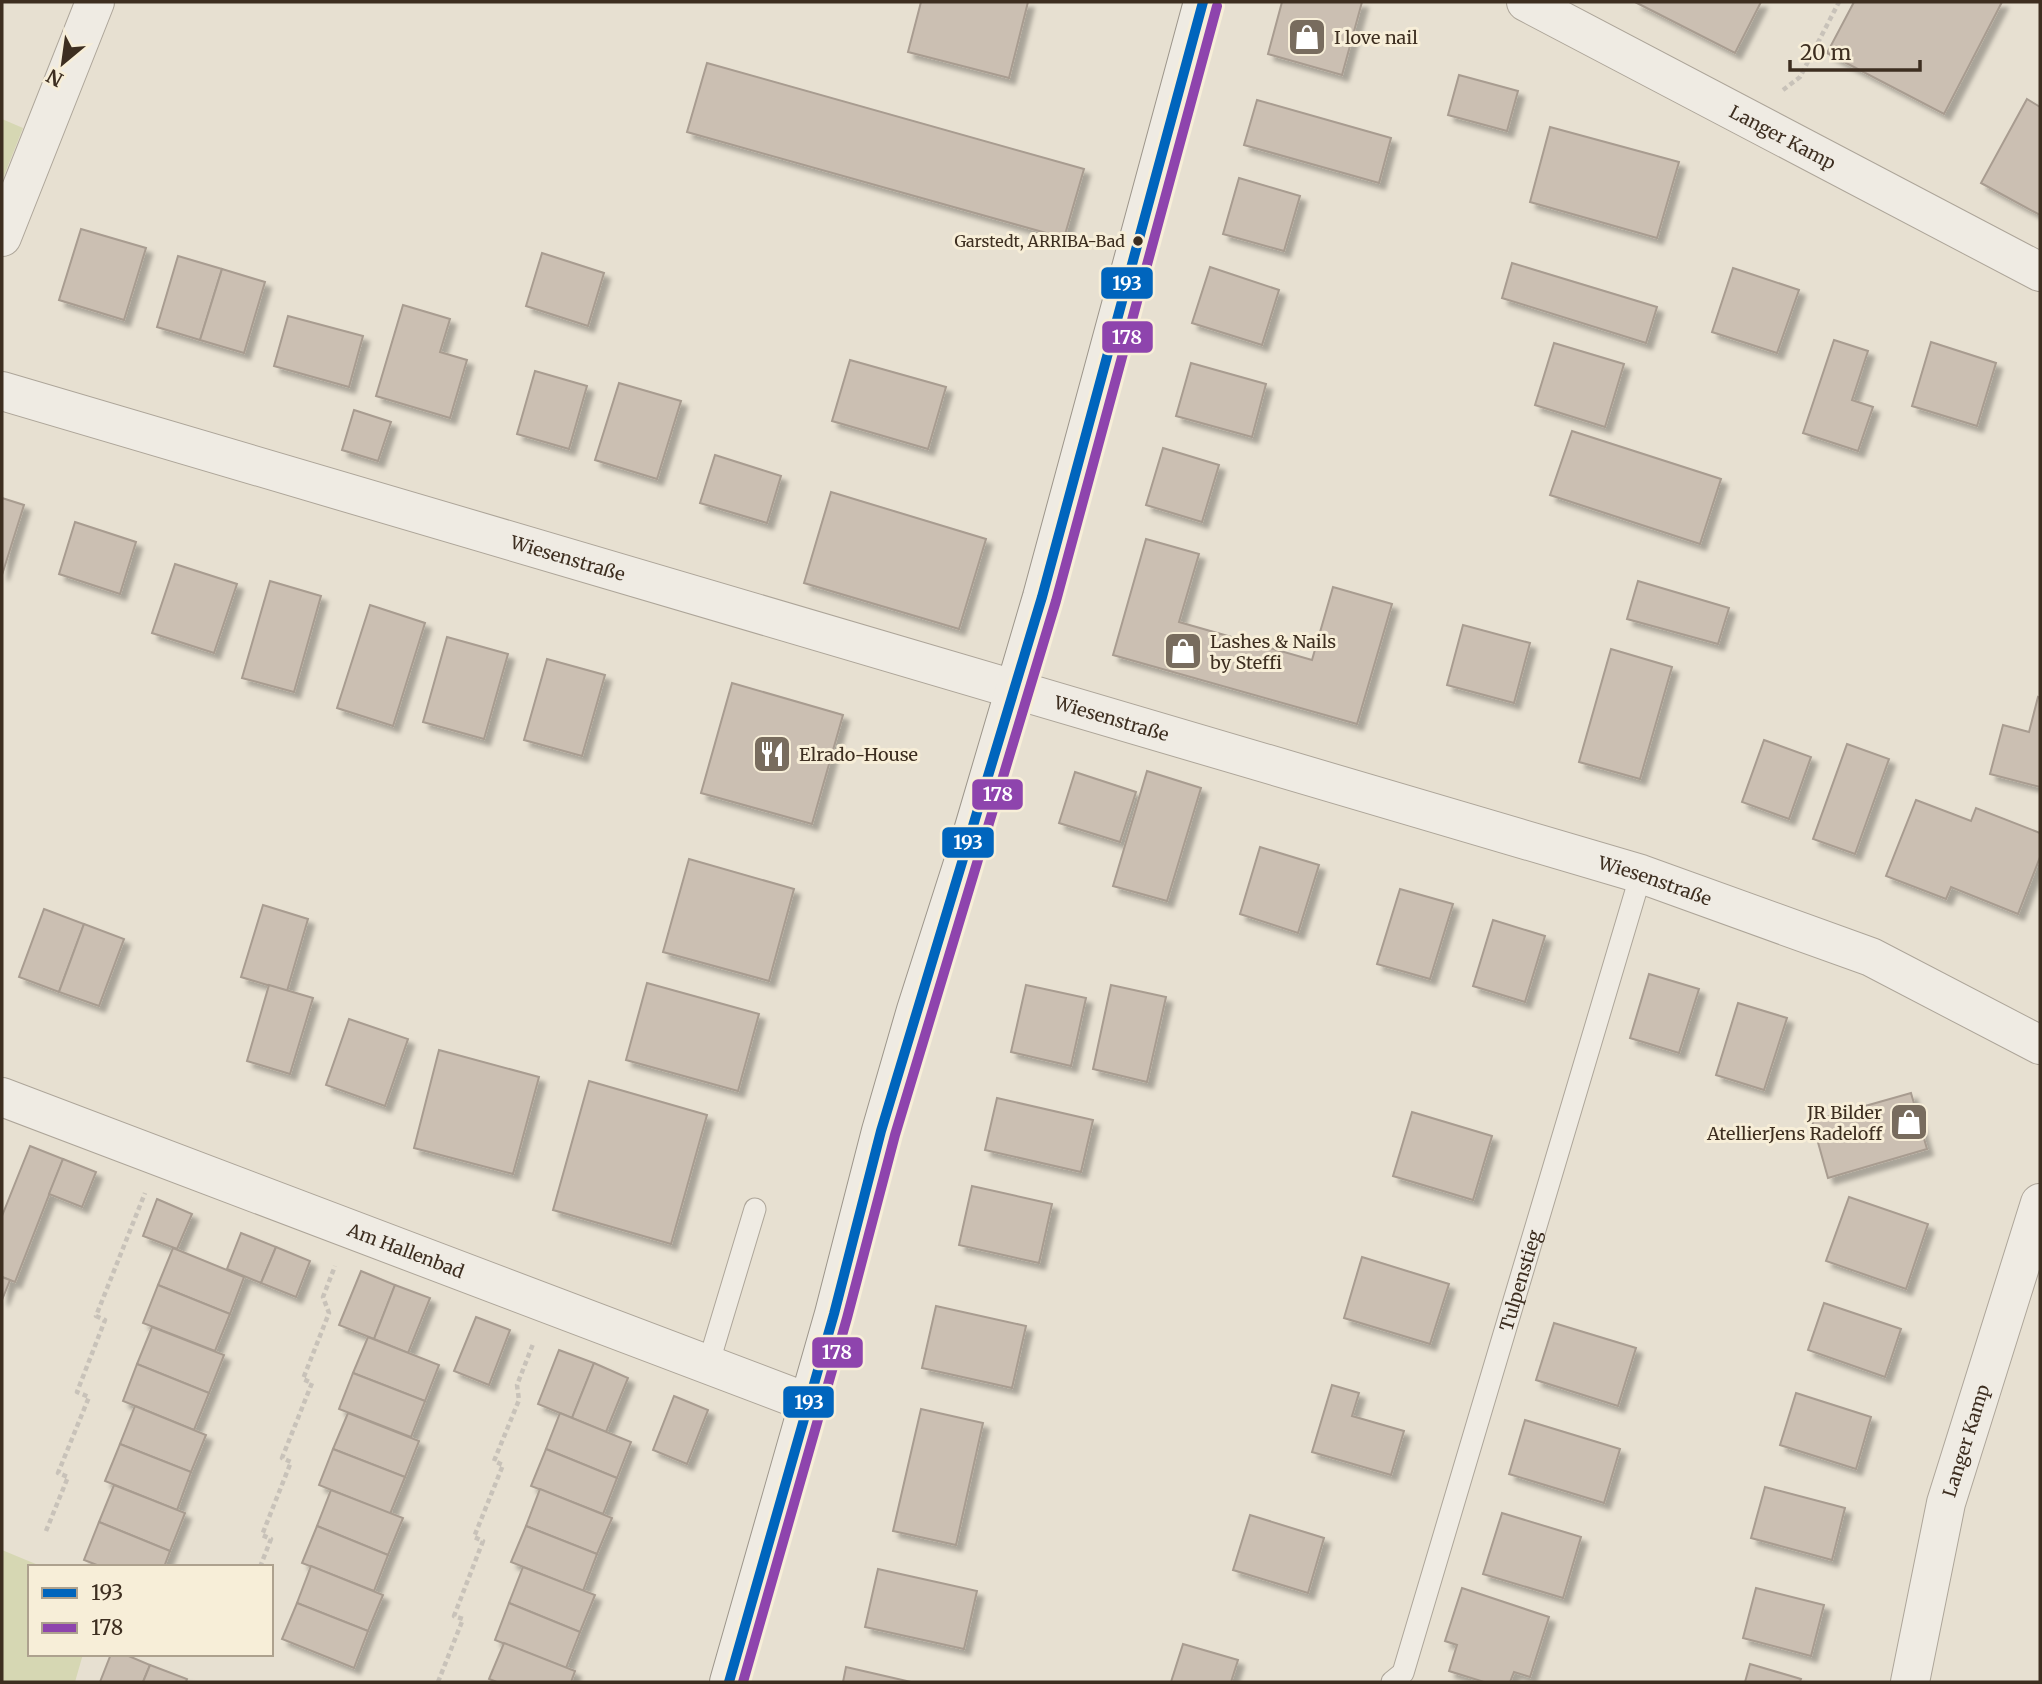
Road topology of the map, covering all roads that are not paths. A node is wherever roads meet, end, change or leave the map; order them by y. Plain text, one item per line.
1 (95, 2) edge
2 (1203, 2) edge
3 (1526, 2) edge
4 (2, 237) edge
5 (2040, 272) edge
6 (2, 391) edge
7 (1015, 691) junction
8 (1641, 874) junction
9 (2040, 1045) edge
10 (2, 1097) edge
11 (2040, 1203) edge
12 (755, 1209) dead end
13 (708, 1364) junction
14 (809, 1403) junction
15 (729, 1682) edge
16 (1392, 1682) edge
17 (1910, 1682) edge

1 - 4 street
2 - 7 street
3 - 5 street, Langer Kamp
6 - 7 street, Wiesenstraße
7 - 8 street, Wiesenstraße
7 - 14 street
8 - 9 street, Wiesenstraße
8 - 16 lane, Tulpenstieg
10 - 13 street, Am Hallenbad
11 - 17 street, Langer Kamp
12 - 13 lane
13 - 14 street, Am Hallenbad
14 - 15 street

